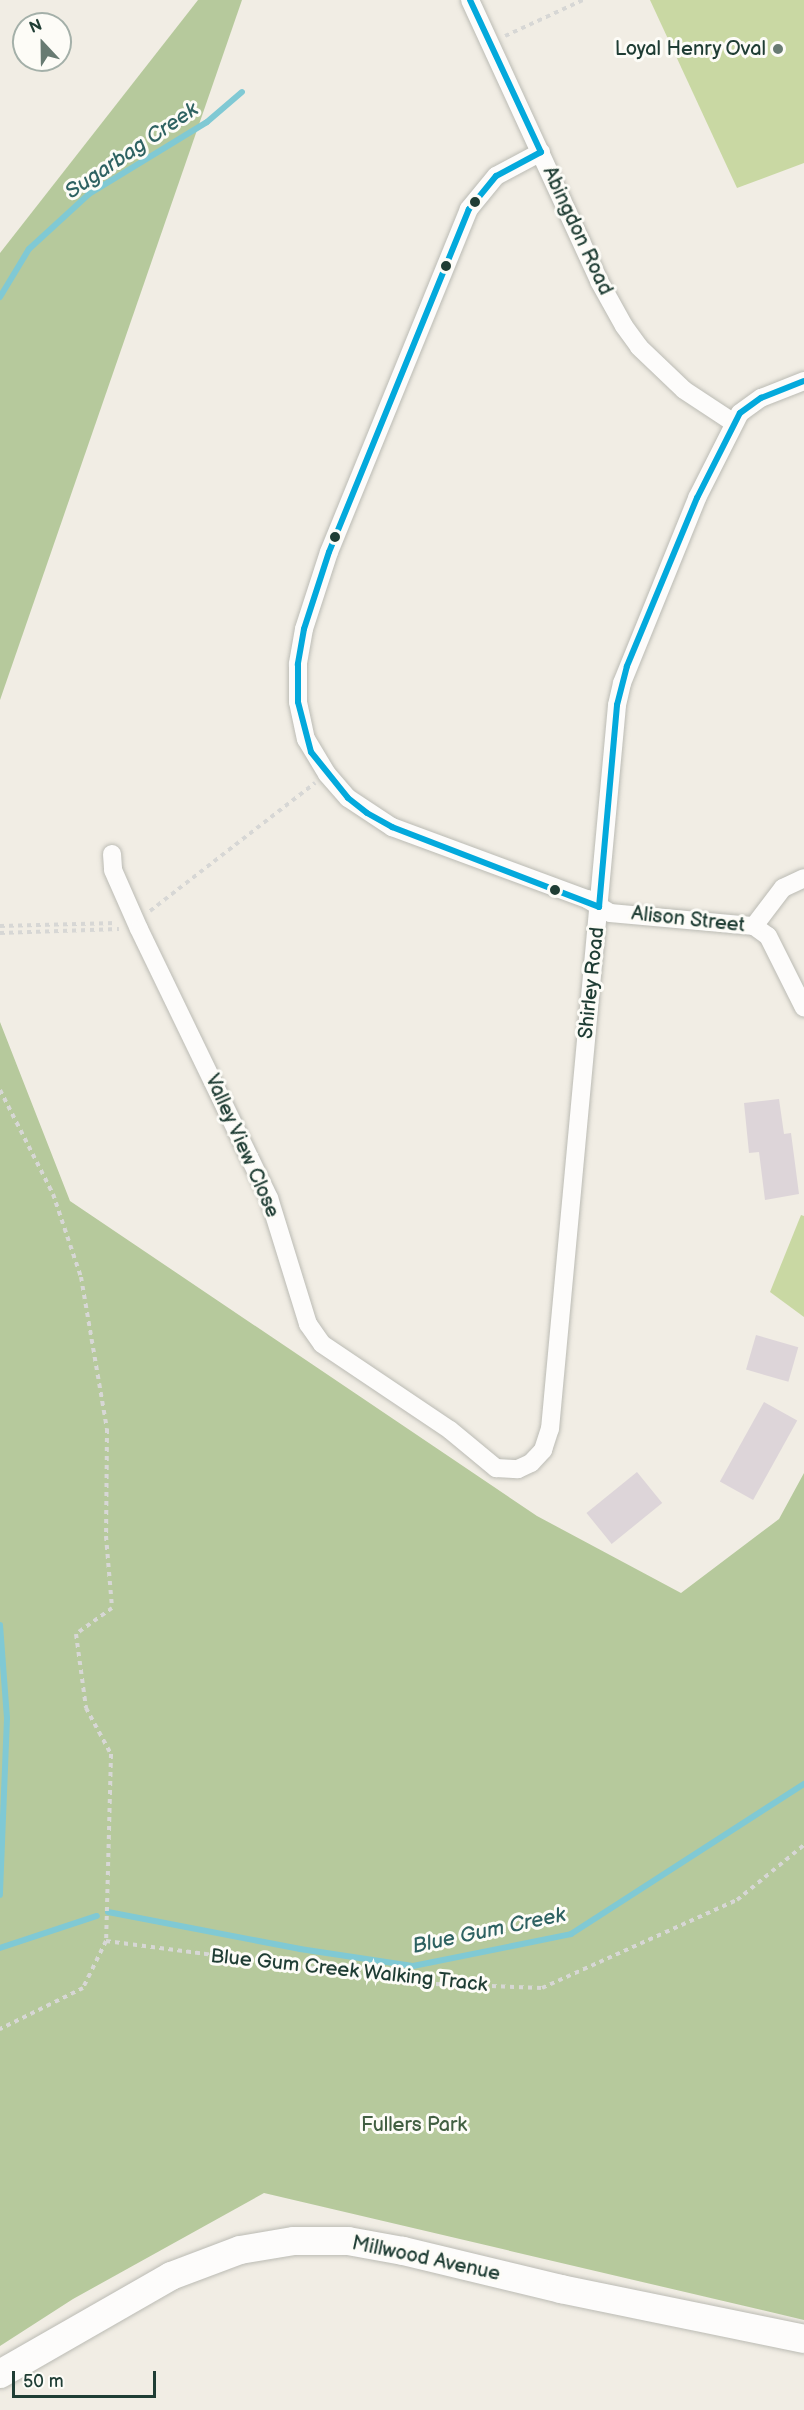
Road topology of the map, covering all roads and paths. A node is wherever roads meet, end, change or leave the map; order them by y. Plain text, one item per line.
1 (470, 0) edge
2 (583, 0) edge
3 (490, 42) junction
4 (541, 152) junction
5 (804, 381) edge
6 (734, 423) junction
7 (327, 774) junction
8 (112, 854) dead end
9 (804, 878) edge
10 (599, 907) junction
11 (137, 925) junction
12 (0, 926) edge
13 (754, 926) junction
14 (0, 933) edge
15 (804, 1008) edge
16 (0, 1090) edge
17 (496, 1468) joint
18 (804, 1845) edge
19 (106, 1941) junction
20 (0, 2029) edge
21 (804, 2339) edge
22 (0, 2374) edge

1 - 3 street, Abingdon Road
2 - 3 path
3 - 4 street, Abingdon Road
4 - 6 street, Abingdon Road
4 - 7 street, Alison Street
5 - 6 street, Shirley Road
6 - 10 street, Shirley Road
7 - 10 street, Alison Street
7 - 11 path
8 - 11 street, Valley View Close
9 - 13 street
10 - 13 street, Alison Street
10 - 17 street, Shirley Road
11 - 12 path
11 - 14 path
11 - 17 street, Valley View Close
13 - 15 street, Alison Street
16 - 19 path
18 - 19 path, Blue Gum Creek Walking Track
19 - 20 path
21 - 22 main road, Millwood Avenue

